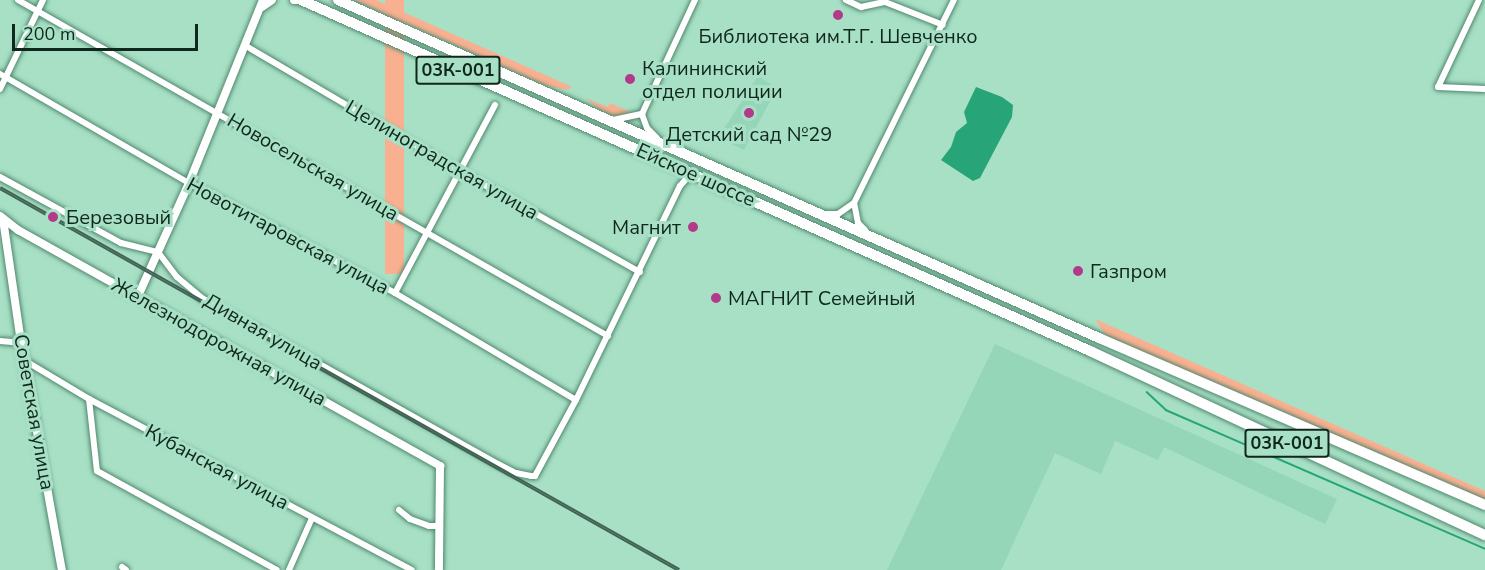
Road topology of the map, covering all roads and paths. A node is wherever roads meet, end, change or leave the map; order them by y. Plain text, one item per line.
1 (18, 0) edge
2 (43, 0) edge
3 (272, 0) edge
4 (301, 0) edge
5 (338, 0) edge
6 (695, 0) edge
7 (846, 0) edge
8 (954, 0) edge
9 (1479, 0) edge
10 (262, 4) edge
11 (37, 12) junction
12 (943, 25) junction
13 (246, 46) junction
14 (2, 76) edge
15 (0, 89) edge
16 (1485, 89) edge
17 (495, 105) dead end
18 (218, 113) junction
19 (642, 114) junction
20 (610, 121) junction
21 (681, 152) junction
22 (674, 165) junction
23 (461, 172) junction
24 (695, 175) junction
25 (0, 177) edge
26 (189, 183) junction
27 (680, 186) junction
28 (854, 203) junction
29 (818, 213) junction
30 (2, 218) edge
31 (428, 233) junction
32 (887, 244) junction
33 (158, 252) junction
34 (640, 272) junction
35 (395, 293) junction
36 (138, 296) junction
37 (609, 336) junction
38 (0, 341) edge
39 (21, 343) junction
40 (24, 360) junction
41 (88, 399) junction
42 (576, 400) junction
43 (1485, 505) edge
44 (399, 510) dead end
45 (312, 518) junction
46 (439, 526) junction
47 (1485, 535) edge
48 (62, 570) edge
49 (277, 570) edge
50 (289, 570) edge
51 (412, 570) edge
52 (439, 570) edge

1 - 11 street, Новосельская улица
2 - 11 street
3 - 10 street
4 - 22 main road, Ейское шоссе / 03К-001
5 - 20 main road, Ейское шоссе / 03К-001
6 - 19 street
7 - 12 street
8 - 12 street
9 - 16 street
10 - 13 street
11 - 14 street
11 - 18 street, Новосельская улица
12 - 28 street
13 - 18 street
13 - 23 street, Целиноградская улица
14 - 15 street
14 - 26 street, Новотитаровская улица
17 - 23 street
18 - 26 street
18 - 31 street, Новосельская улица
19 - 20 street
19 - 21 street
20 - 21 main road, Ейское шоссе / 03К-001
21 - 29 main road, Ейское шоссе / 03К-001
22 - 24 main road, Ейское шоссе / 03К-001
22 - 27 street
23 - 31 street
23 - 34 street, Целиноградская улица
24 - 27 street
24 - 47 main road, Ейское шоссе / 03К-001
25 - 33 street
26 - 33 street
26 - 35 street, Новотитаровская улица
27 - 34 street
28 - 29 street
28 - 32 street
29 - 32 main road, Ейское шоссе / 03К-001
30 - 36 street, Железнодорожная улица
30 - 39 street, Советская улица
31 - 35 street
31 - 37 street, Новосельская улица
32 - 43 main road, Ейское шоссе / 03К-001
33 - 36 street
33 - 42 street, Дивная улица
34 - 37 street
35 - 42 street, Новотитаровская улица
36 - 46 street, Железнодорожная улица
37 - 42 street
38 - 39 street
39 - 40 street, Советская улица
40 - 41 street, Кубанская улица
40 - 48 street, Советская улица
41 - 45 street, Кубанская улица
41 - 49 street
44 - 46 street
45 - 50 street
45 - 51 street, Кубанская улица
46 - 52 street

